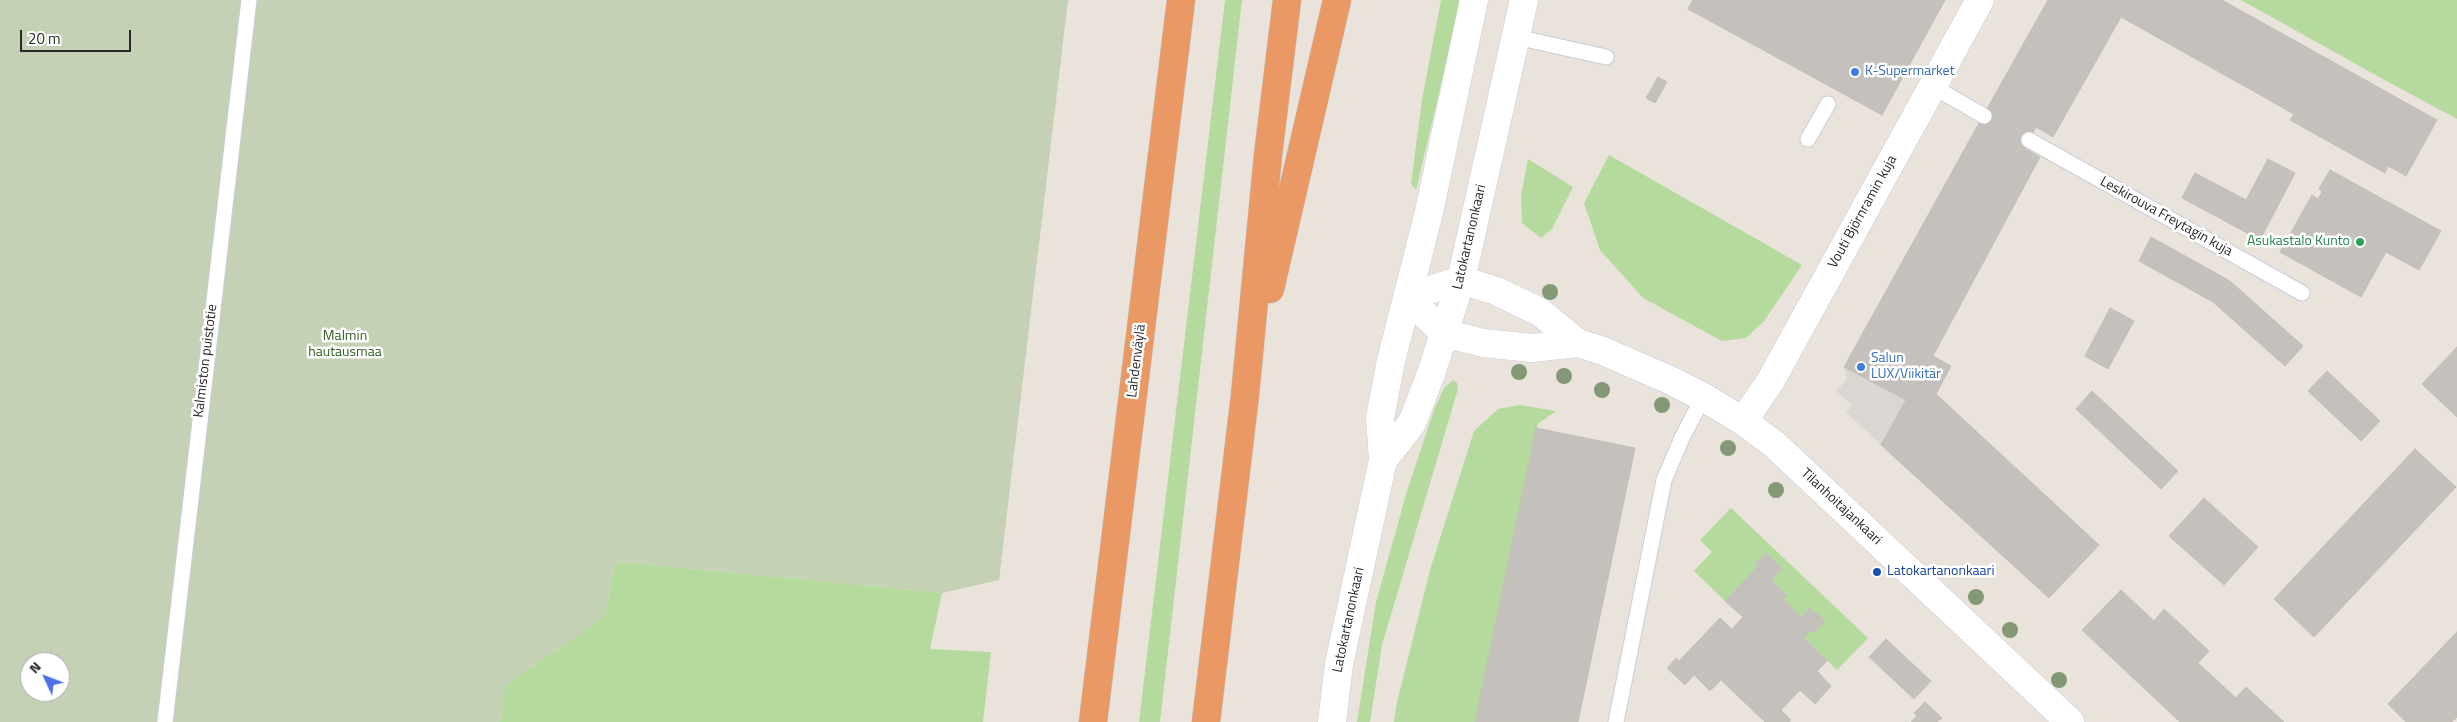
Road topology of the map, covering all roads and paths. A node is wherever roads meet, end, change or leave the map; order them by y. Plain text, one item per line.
1 (249, 0) edge
2 (1181, 0) edge
3 (1287, 0) edge
4 (1337, 0) edge
5 (1474, 0) edge
6 (1524, 0) edge
7 (1980, 0) edge
8 (1516, 37) junction
9 (1606, 57) dead end
10 (1932, 86) junction
11 (1828, 104) dead end
12 (1984, 116) dead end
13 (1808, 140) dead end
14 (2029, 140) dead end
15 (1461, 280) junction
16 (2302, 293) dead end
17 (1407, 297) junction
18 (1444, 333) junction
19 (1578, 343) junction
20 (1245, 395) junction
21 (1703, 396) junction
22 (1743, 421) junction
23 (1383, 460) junction
24 (165, 722) edge
25 (1093, 722) edge
26 (1206, 722) edge
27 (1332, 722) edge
28 (1616, 722) edge
29 (2070, 722) edge

1 - 24 lane, Kalmiston puistotie
2 - 25 highway, Lahdenväylä
3 - 20 highway
4 - 20 highway
5 - 17 street, Latokartanonkaari
6 - 8 street, Latokartanonkaari
7 - 10 street, Vouti Björnramin kuja
8 - 9 lane
8 - 15 street, Latokartanonkaari
10 - 12 lane
10 - 22 street, Vouti Björnramin kuja
11 - 13 lane
14 - 16 lane, Leskirouva Freytagin kuja
15 - 17 street
15 - 18 street, Latokartanonkaari
15 - 19 street, Tilanhoitajankaari
17 - 18 street, Tilanhoitajankaari
17 - 23 street, Latokartanonkaari
18 - 19 street, Tilanhoitajankaari
18 - 23 street, Latokartanonkaari
19 - 21 street, Tilanhoitajankaari
20 - 26 highway
21 - 22 street, Tilanhoitajankaari
21 - 28 lane
22 - 29 street, Tilanhoitajankaari
23 - 27 street, Latokartanonkaari

